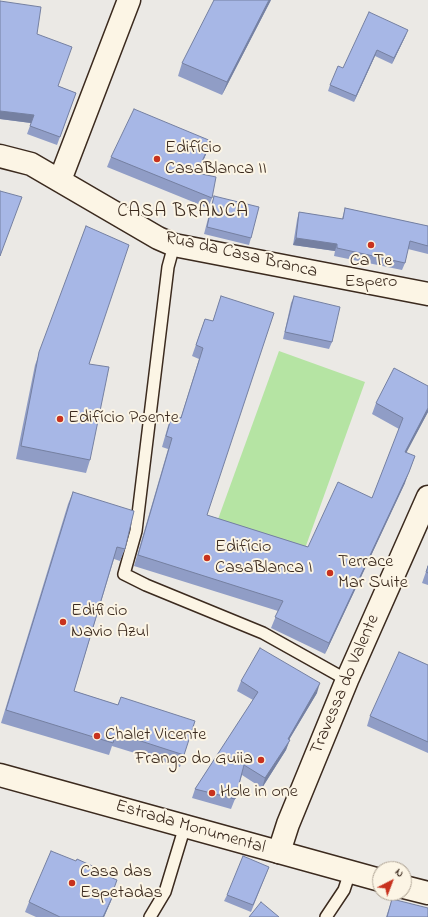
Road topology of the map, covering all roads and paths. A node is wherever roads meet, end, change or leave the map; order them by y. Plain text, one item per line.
1 (129, 0) edge
2 (0, 156) edge
3 (60, 180) junction
4 (174, 245) junction
5 (428, 294) edge
6 (428, 497) edge
7 (347, 680) junction
8 (0, 775) edge
9 (185, 826) junction
10 (279, 852) junction
11 (350, 872) junction
12 (372, 878) edge
13 (412, 889) edge
14 (428, 893) edge
15 (150, 917) edge
16 (326, 917) edge

1 - 3 street
2 - 3 street, Rua da Casa Branca
3 - 4 street, Rua da Casa Branca
4 - 5 street, Rua da Casa Branca
4 - 7 lane
6 - 7 street, Travessa do Valente
7 - 10 street, Travessa do Valente
8 - 9 street, Estrada Monumental
9 - 10 street, Estrada Monumental
9 - 15 lane
10 - 11 street, Estrada Monumental
11 - 12 street, Estrada Monumental
11 - 16 lane
13 - 14 street

